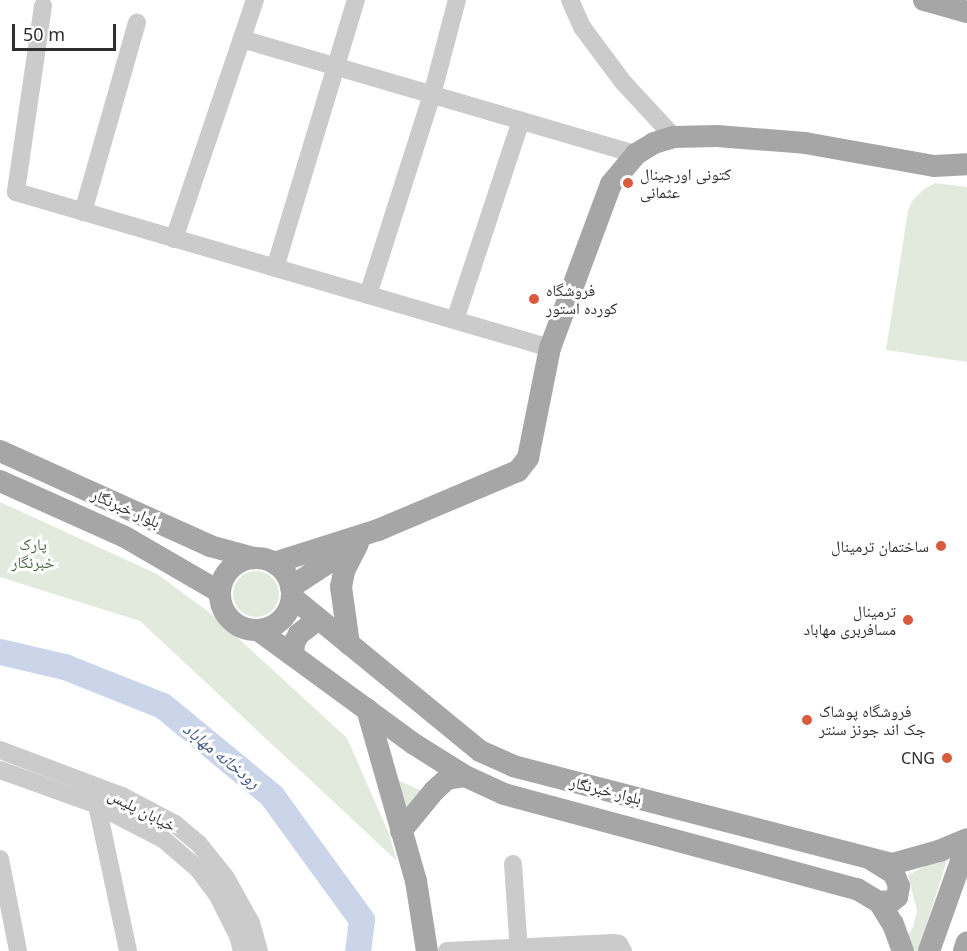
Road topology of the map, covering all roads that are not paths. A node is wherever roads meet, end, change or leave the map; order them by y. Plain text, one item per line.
1 (255, 0) edge
2 (356, 0) edge
3 (457, 0) edge
4 (570, 0) edge
5 (924, 0) edge
6 (43, 6) dead end
7 (967, 11) edge
8 (137, 23) dead end
9 (242, 39) junction
10 (338, 67) junction
11 (432, 95) junction
12 (521, 121) junction
13 (674, 137) junction
14 (636, 154) junction
15 (967, 164) edge
16 (83, 212) junction
17 (174, 239) junction
18 (275, 268) junction
19 (368, 295) junction
20 (455, 320) junction
21 (550, 348) junction
22 (0, 451) edge
23 (0, 481) edge
24 (378, 530) junction
25 (358, 543) junction
26 (210, 546) junction
27 (264, 560) junction
28 (197, 579) junction
29 (220, 592) junction
30 (292, 592) junction
31 (318, 618) junction
32 (258, 630) junction
33 (349, 644) junction
34 (293, 655) junction
35 (367, 710) junction
36 (0, 750) edge
37 (0, 770) edge
38 (465, 776) junction
39 (97, 805) junction
40 (175, 824) junction
41 (401, 831) junction
42 (163, 839) junction
43 (967, 839) edge
44 (967, 844) edge
45 (869, 858) junction
46 (0, 859) edge
47 (513, 864) dead end
48 (879, 902) junction
49 (967, 942) edge
50 (518, 949) edge
51 (18, 951) edge
52 (128, 951) edge
53 (242, 951) edge
54 (259, 951) edge
55 (427, 951) edge
56 (447, 951) edge
57 (623, 951) edge
58 (903, 951) edge
59 (929, 951) edge
60 (964, 951) edge

1 - 9 street
2 - 10 street
3 - 11 street
4 - 13 street
5 - 7 main road
6 - 16 street
8 - 16 street
9 - 10 street
9 - 17 street
10 - 11 street
10 - 18 street
11 - 12 street
11 - 19 street
12 - 14 street
12 - 20 street
13 - 14 main road
13 - 15 main road
14 - 21 main road
16 - 17 street
17 - 18 street
18 - 19 street
19 - 20 street
20 - 21 street
21 - 24 main road
22 - 26 main road, بلوار خبرنگار
23 - 28 main road, بلوار خبرنگار
24 - 25 main road
24 - 27 main road
25 - 30 main road
25 - 33 main road
26 - 27 main road, بلوار خبرنگار
26 - 28 main road
27 - 29 main road
27 - 30 main road
28 - 29 main road, بلوار خبرنگار
29 - 32 main road
30 - 31 main road, بلوار خبرنگار
30 - 32 main road
31 - 33 main road, بلوار خبرنگار
31 - 34 main road
32 - 34 main road, بلوار خبرنگار
33 - 45 main road, بلوار خبرنگار
34 - 35 main road, بلوار خبرنگار
35 - 38 main road, بلوار خبرنگار
35 - 41 main road
36 - 40 street, خیابان پلیس
37 - 39 street, خیابان پلیس
38 - 41 main road
38 - 48 main road, بلوار خبرنگار
39 - 42 street, خیابان پلیس
39 - 52 street
40 - 42 street
40 - 54 street, خیابان پلیس
41 - 55 main road
42 - 53 street, خیابان پلیس
43 - 45 main road, بلوار خبرنگار
44 - 59 main road
45 - 48 main road
46 - 51 street
47 - 50 street
48 - 58 main road
49 - 60 main road
50 - 56 street
50 - 57 street

